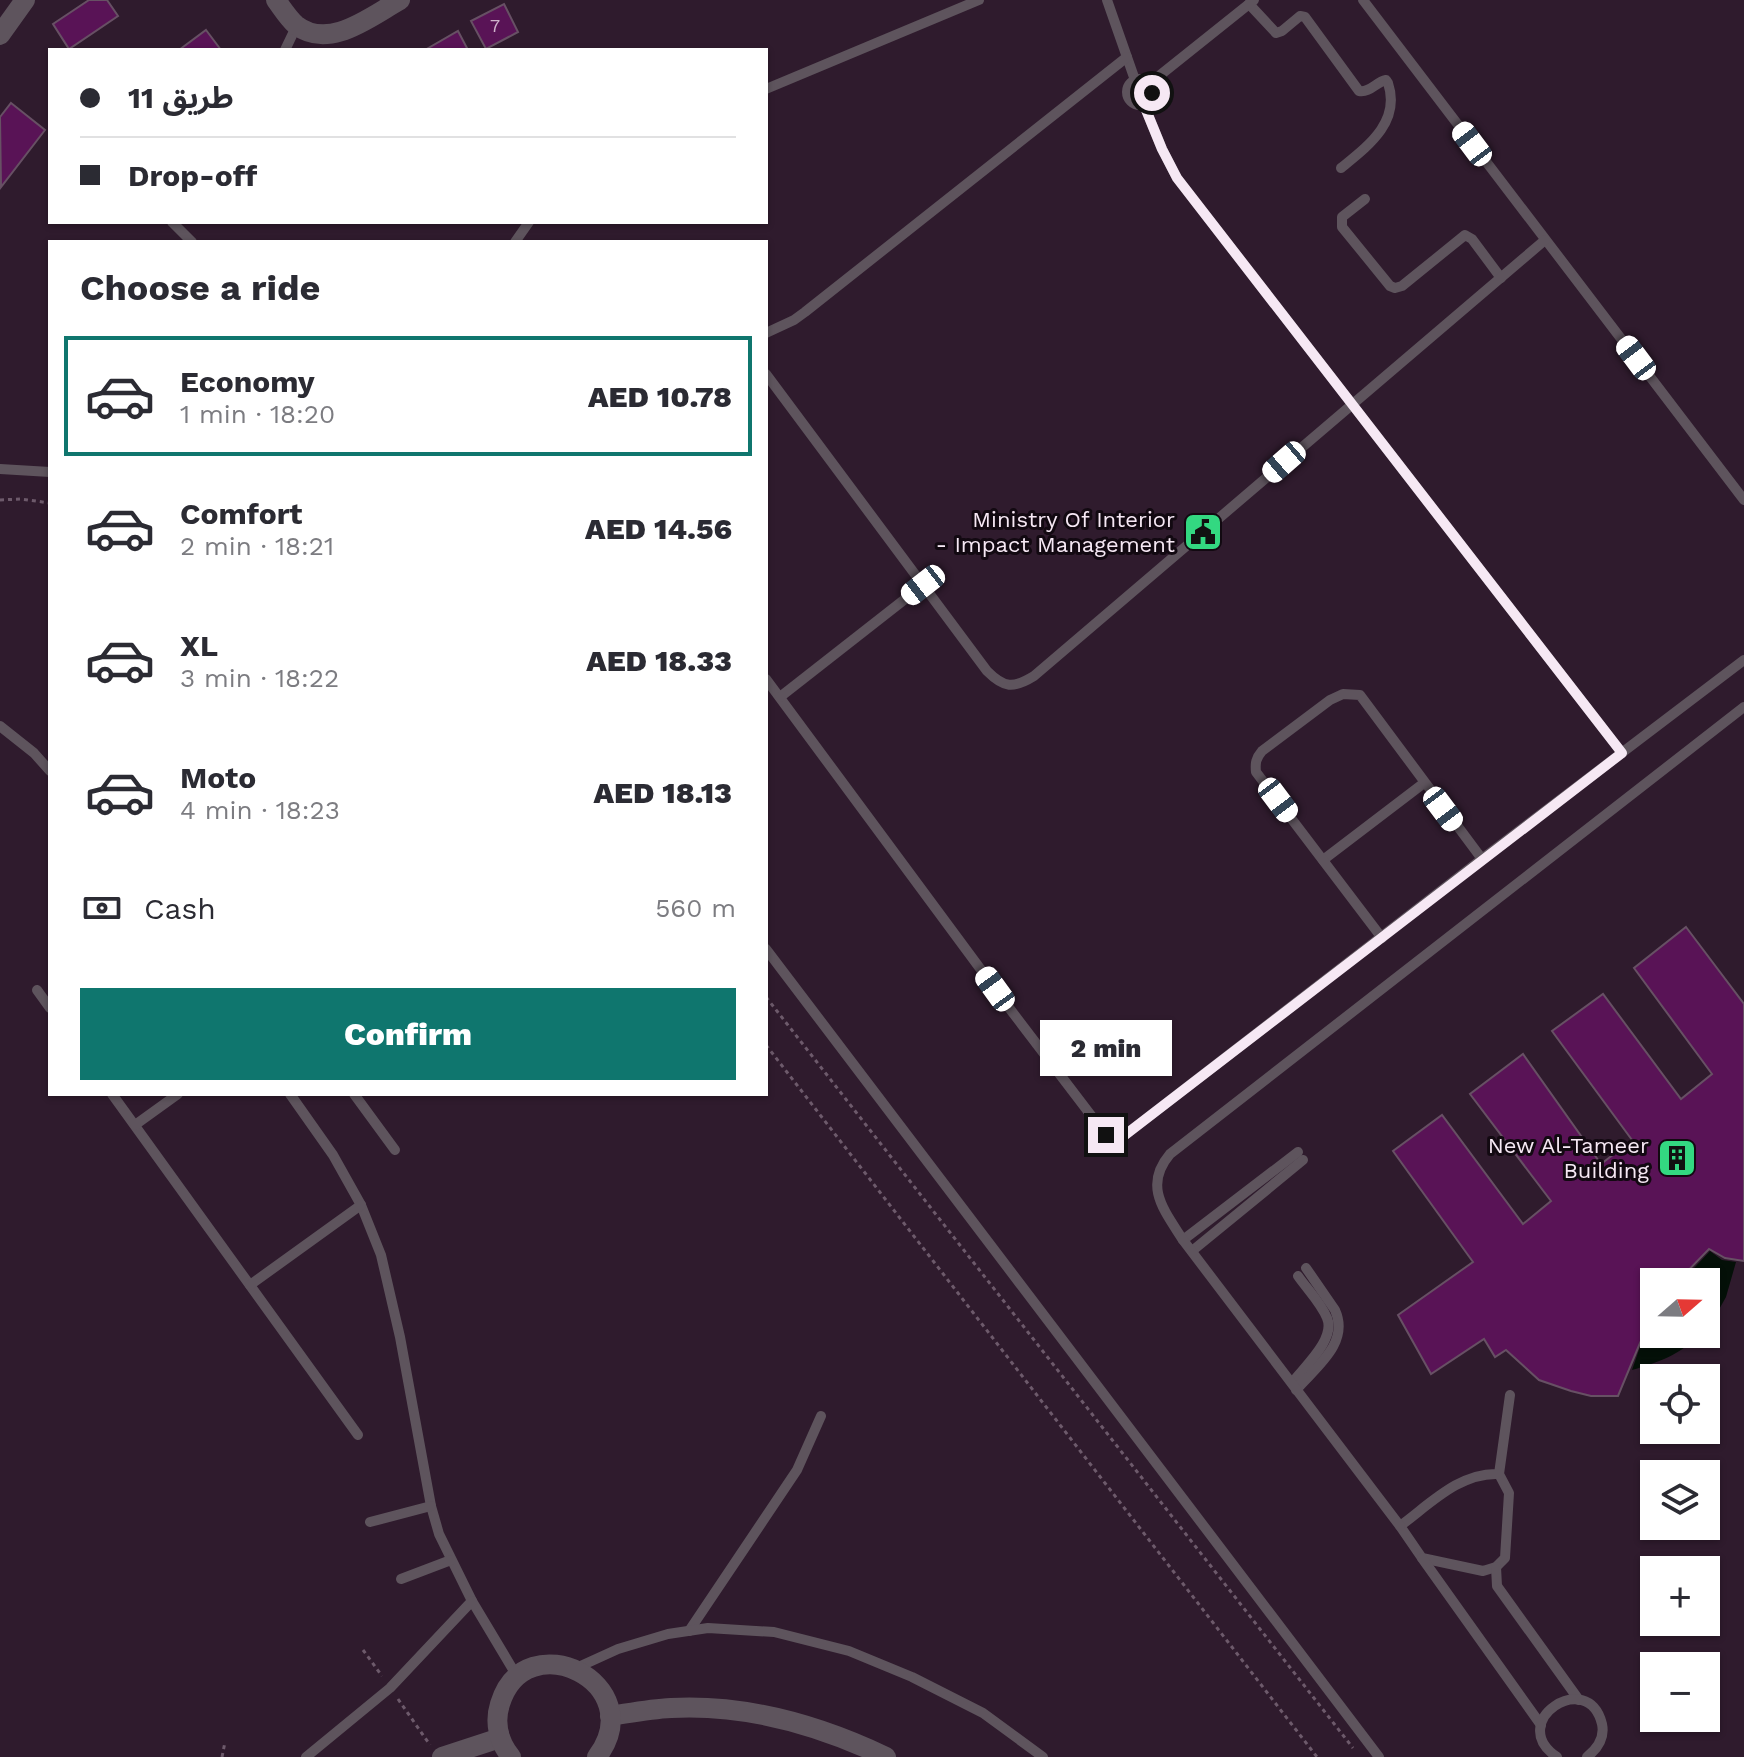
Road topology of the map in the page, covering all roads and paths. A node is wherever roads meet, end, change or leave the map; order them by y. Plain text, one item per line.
1 (25, 0) edge
2 (276, 0) edge
3 (400, 0) edge
4 (979, 0) edge
5 (1107, 0) edge
6 (1363, 0) edge
7 (1252, 2) edge
8 (297, 25) junction
9 (0, 35) edge
10 (286, 48) edge
11 (1127, 57) junction
12 (1135, 80) junction
13 (1149, 84) junction
14 (768, 88) edge
15 (1144, 105) junction
16 (1341, 168) dead end
17 (1365, 199) dead end
18 (174, 224) edge
19 (190, 240) edge
20 (1545, 240) junction
21 (1501, 278) junction
22 (768, 332) edge
23 (768, 377) edge
24 (1352, 404) junction
25 (0, 469) edge
26 (48, 472) edge
27 (0, 500) edge
28 (1744, 500) edge
29 (48, 503) edge
30 (923, 585) junction
31 (1744, 660) edge
32 (768, 682) edge
33 (780, 697) junction
34 (1744, 707) edge
35 (0, 726) edge
36 (1622, 753) junction
37 (48, 769) edge
38 (1424, 783) junction
39 (1482, 859) junction
40 (1323, 860) junction
41 (1382, 938) junction
42 (768, 952) edge
43 (37, 990) dead end
44 (768, 1000) edge
45 (48, 1005) edge
46 (768, 1048) edge
47 (113, 1096) edge
48 (175, 1096) edge
49 (291, 1096) edge
50 (355, 1096) edge
51 (135, 1125) junction
52 (395, 1150) dead end
53 (361, 1205) junction
54 (1183, 1240) junction
55 (1192, 1251) junction
56 (1302, 1272) dead end
57 (250, 1285) junction
58 (1294, 1386) junction
59 (1510, 1395) dead end
60 (821, 1416) dead end
61 (358, 1435) dead end
62 (1499, 1474) junction
63 (431, 1506) junction
64 (370, 1522) dead end
65 (1400, 1526) junction
66 (1422, 1558) junction
67 (451, 1560) junction
68 (1496, 1567) junction
69 (401, 1579) dead end
70 (472, 1601) junction
71 (689, 1631) junction
72 (363, 1650) dead end
73 (574, 1669) junction
74 (518, 1678) junction
75 (390, 1688) junction
76 (1579, 1700) junction
77 (610, 1716) junction
78 (1541, 1725) junction
79 (500, 1738) junction
80 (225, 1742) dead end
81 (436, 1751) edge
82 (882, 1756) edge
83 (1591, 1756) edge
84 (222, 1757) edge
85 (306, 1757) edge
86 (511, 1757) edge
87 (597, 1757) edge
88 (1043, 1757) edge
89 (1317, 1757) edge
90 (1360, 1757) edge
91 (1379, 1757) edge
92 (1557, 1757) edge

1 - 9 street
2 - 8 street
3 - 8 street
4 - 14 lane
5 - 11 lane
6 - 20 lane
7 - 13 lane
7 - 16 lane
8 - 10 lane
11 - 12 lane
11 - 22 lane
12 - 13 lane
12 - 15 lane
13 - 15 lane
15 - 24 lane
17 - 21 lane
18 - 19 lane
20 - 21 lane
20 - 28 lane
21 - 24 lane
23 - 30 lane
24 - 30 lane
24 - 36 lane
25 - 26 lane
27 - 29 path
30 - 33 lane
31 - 36 lane
32 - 33 lane
33 - 41 lane
34 - 54 lane
35 - 37 lane
36 - 39 lane
38 - 39 lane
38 - 40 lane
38 - 40 lane
39 - 41 lane
40 - 41 lane
42 - 91 lane
43 - 45 lane
44 - 90 path
46 - 89 path
47 - 51 lane
48 - 51 lane
49 - 53 lane
50 - 52 lane
51 - 57 lane
53 - 57 lane
53 - 63 lane
54 - 55 lane
54 - 55 lane
55 - 58 lane
56 - 58 lane
57 - 61 lane
58 - 65 lane
59 - 62 lane
60 - 71 lane
62 - 65 lane
62 - 68 lane
63 - 64 lane
63 - 67 lane
65 - 66 lane
66 - 68 lane
66 - 78 lane
67 - 69 lane
67 - 70 lane
68 - 76 lane
70 - 74 lane
70 - 75 lane
71 - 73 lane
71 - 88 lane
72 - 75 path
73 - 74 street
73 - 77 street
74 - 79 street
75 - 81 path
75 - 85 lane
76 - 78 lane
76 - 83 lane
77 - 82 street
77 - 87 street
78 - 92 lane
79 - 81 street
79 - 86 street
80 - 84 path

